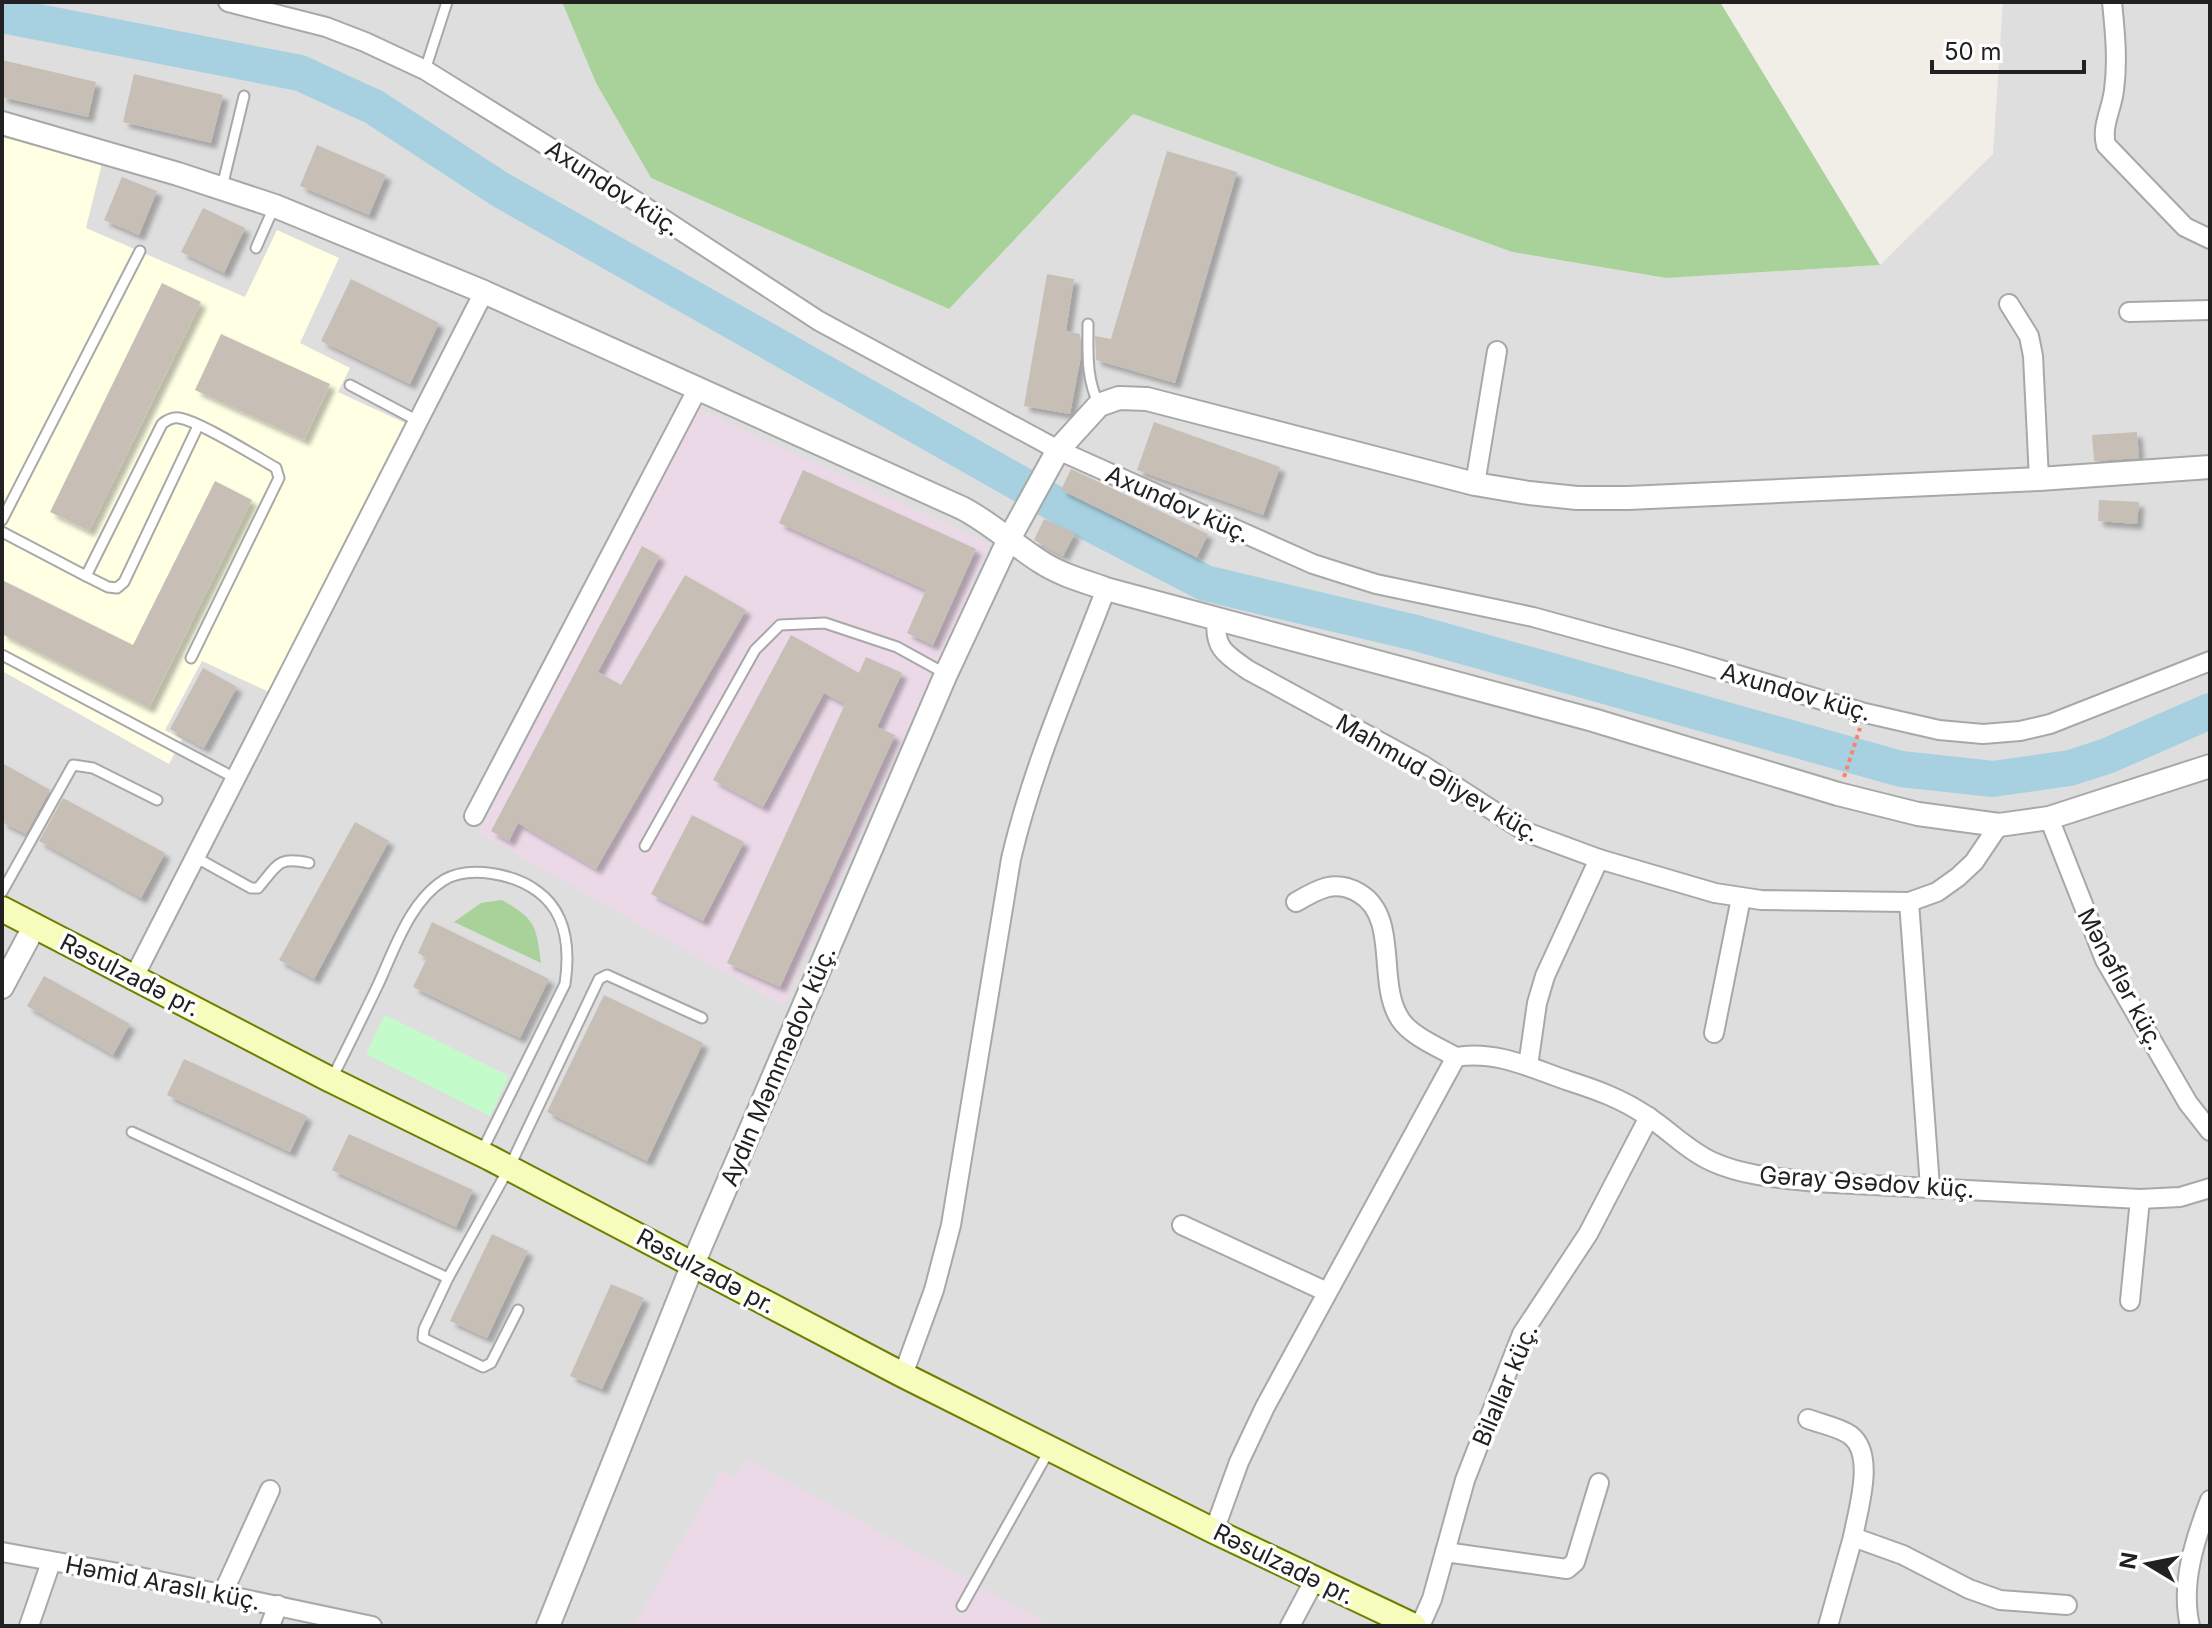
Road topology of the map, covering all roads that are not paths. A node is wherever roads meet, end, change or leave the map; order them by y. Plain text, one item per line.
1 (228, 2) edge
2 (447, 2) edge
3 (2115, 5) edge
4 (425, 70) junction
5 (244, 96) dead end
6 (2, 123) edge
7 (222, 187) junction
8 (275, 206) junction
9 (2210, 239) edge
10 (256, 248) dead end
11 (140, 251) dead end
12 (484, 292) junction
13 (2009, 304) dead end
14 (2210, 310) edge
15 (2129, 312) dead end
16 (1088, 324) dead end
17 (1497, 351) dead end
18 (350, 385) dead end
19 (698, 388) junction
20 (1099, 405) junction
21 (418, 421) junction
22 (198, 426) junction
23 (1052, 460) junction
24 (2210, 467) edge
25 (2039, 479) junction
26 (1475, 484) junction
27 (2, 520) edge
28 (2, 532) edge
29 (1009, 539) junction
30 (86, 576) junction
31 (1106, 589) junction
32 (1217, 620) junction
33 (2, 655) edge
34 (191, 658) dead end
35 (2210, 661) edge
36 (946, 674) junction
37 (2210, 766) edge
38 (235, 778) junction
39 (157, 800) dead end
40 (474, 816) dead end
41 (2049, 818) junction
42 (1999, 825) junction
43 (645, 846) dead end
44 (195, 857) junction
45 (1599, 859) junction
46 (309, 863) dead end
47 (2, 892) edge
48 (1741, 898) junction
49 (1296, 902) dead end
50 (1909, 902) junction
51 (2, 909) edge
52 (34, 927) junction
53 (134, 977) junction
54 (2, 987) edge
55 (702, 1018) dead end
56 (1714, 1033) dead end
57 (1456, 1057) junction
58 (1528, 1066) junction
59 (331, 1080) junction
60 (1649, 1117) junction
61 (2210, 1131) edge
62 (132, 1132) dead end
63 (481, 1154) junction
64 (509, 1168) junction
65 (1930, 1187) junction
66 (2210, 1188) edge
67 (2140, 1199) junction
68 (1182, 1225) dead end
69 (693, 1264) junction
70 (448, 1278) junction
71 (1327, 1292) junction
72 (2130, 1301) dead end
73 (518, 1310) dead end
74 (903, 1375) junction
75 (1808, 1419) dead end
76 (1050, 1449) junction
77 (1599, 1483) dead end
78 (270, 1490) dead end
79 (2210, 1500) edge
80 (1214, 1531) junction
81 (1853, 1537) junction
82 (2, 1552) edge
83 (1445, 1552) junction
84 (51, 1562) junction
85 (1315, 1579) junction
86 (222, 1595) junction
87 (278, 1605) junction
88 (2067, 1605) dead end
89 (962, 1606) dead end
90 (29, 1626) edge
91 (270, 1626) edge
92 (372, 1626) edge
93 (548, 1626) edge
94 (1290, 1626) edge
95 (1417, 1626) edge
96 (1828, 1626) edge
97 (2190, 1626) edge

1 - 4 street, Axundov küç.
2 - 4 lane
3 - 9 street
4 - 23 street, Axundov küç.
5 - 7 lane
6 - 7 street
7 - 8 street
8 - 10 lane
8 - 12 street
11 - 27 lane
12 - 19 street
12 - 21 street
13 - 25 street
14 - 15 street
16 - 20 lane
17 - 26 street
18 - 21 lane
19 - 29 street
19 - 40 street
20 - 23 street, Aydın Məmmədov küç.
20 - 26 street
21 - 38 street
22 - 30 lane
22 - 30 lane
22 - 34 lane
23 - 29 street, Aydın Məmmədov küç.
23 - 35 street, Axundov küç.
24 - 25 street
25 - 26 street
28 - 30 lane
29 - 31 street
29 - 36 street, Aydın Məmmədov küç.
31 - 32 street
31 - 74 street
32 - 42 street
32 - 45 street, Mahmud Əliyev küç.
33 - 38 lane
36 - 43 lane
36 - 69 street, Aydın Məmmədov küç.
37 - 41 street
38 - 44 street
39 - 47 lane
41 - 42 street
41 - 61 street, Mənəflər küç.
42 - 50 street, Mahmud Əliyev küç.
44 - 46 lane
44 - 53 street
45 - 48 street, Mahmud Əliyev küç.
45 - 58 street
48 - 50 street, Mahmud Əliyev küç.
48 - 56 street
49 - 57 street
50 - 65 street
51 - 52 main road, Rəsulzadə pr.
52 - 53 main road, Rəsulzadə pr.
52 - 54 street
53 - 59 main road, Rəsulzadə pr.
55 - 64 lane
57 - 58 street, Gəray Əsədov küç.
57 - 71 street
58 - 60 street, Gəray Əsədov küç.
59 - 63 main road, Rəsulzadə pr.
59 - 63 lane
60 - 65 street, Gəray Əsədov küç.
60 - 83 street, Bilallar küç.
62 - 70 lane
63 - 64 main road, Rəsulzadə pr.
64 - 69 main road, Rəsulzadə pr.
64 - 70 lane
65 - 67 street, Gəray Əsədov küç.
66 - 67 street, Gəray Əsədov küç.
67 - 72 street
68 - 71 street
69 - 74 main road, Rəsulzadə pr.
69 - 93 street, Aydın Məmmədov küç.
70 - 73 lane
71 - 80 street
74 - 76 main road, Rəsulzadə pr.
75 - 81 street
76 - 80 main road, Rəsulzadə pr.
76 - 89 lane
77 - 83 street
78 - 86 street
79 - 97 street
80 - 85 main road, Rəsulzadə pr.
81 - 88 street
81 - 96 street
82 - 84 street, Həmid Araslı küç.
83 - 95 street, Bilallar küç.
84 - 86 street, Həmid Araslı küç.
84 - 90 street
85 - 94 street
85 - 95 main road, Rəsulzadə pr.
86 - 87 street, Həmid Araslı küç.
87 - 91 street
87 - 92 street, Həmid Araslı küç.

